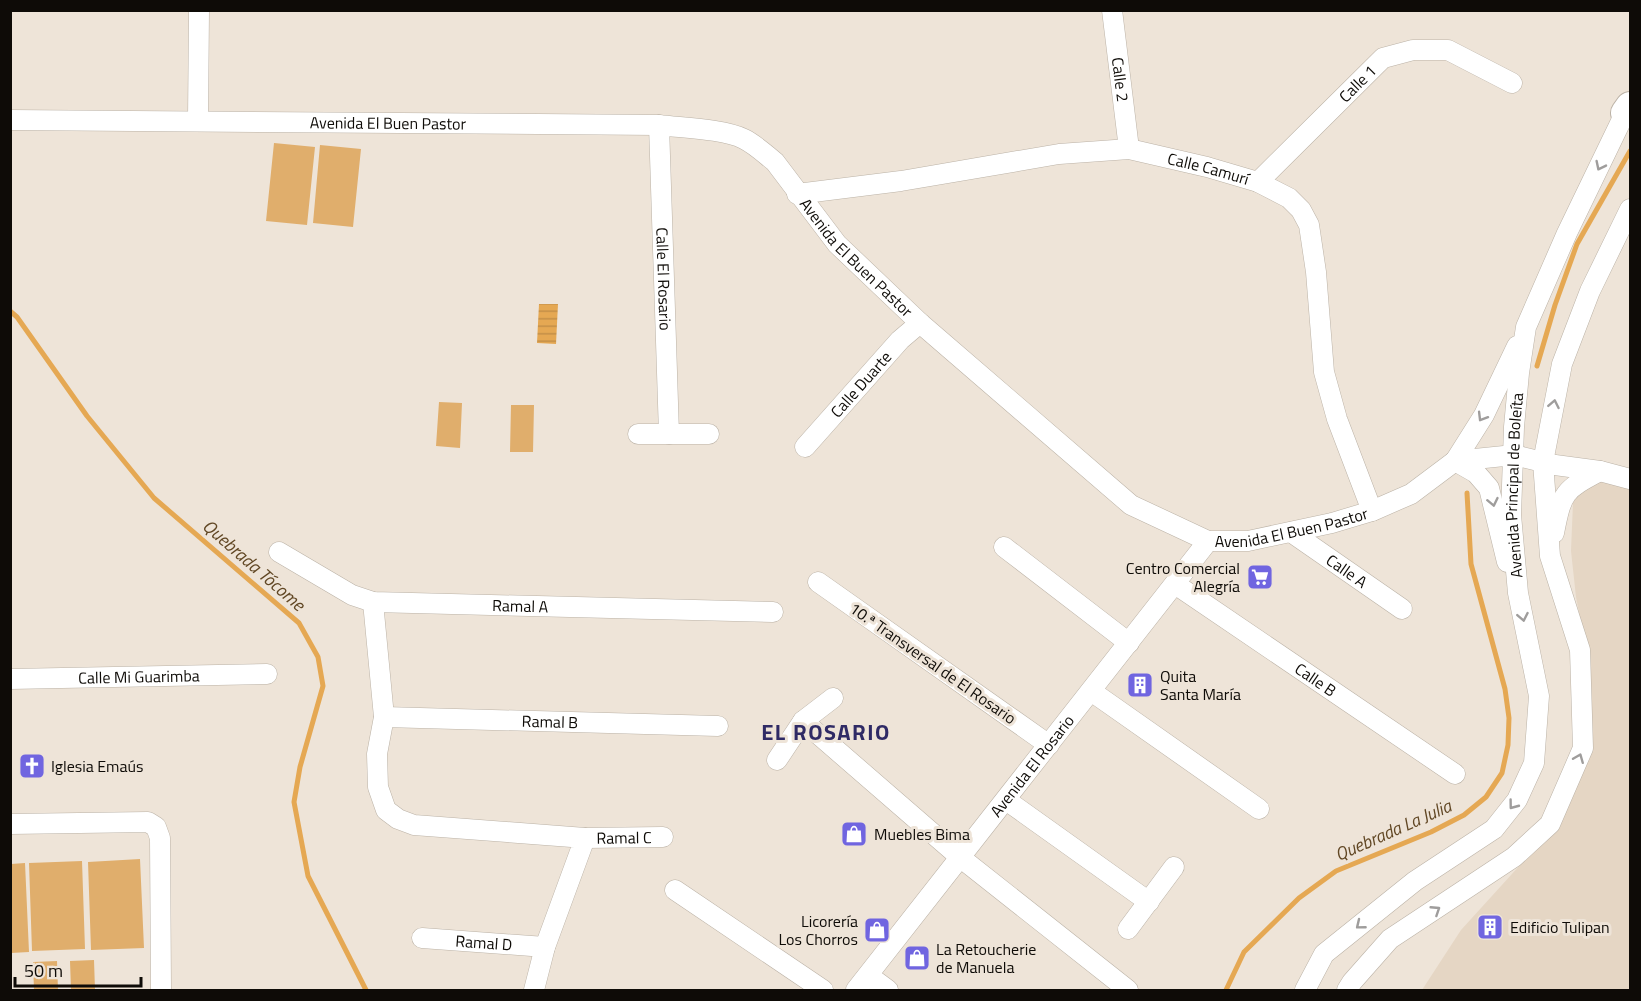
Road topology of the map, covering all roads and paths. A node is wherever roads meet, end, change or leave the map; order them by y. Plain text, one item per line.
1 (199, 10) edge
2 (1112, 10) edge
3 (1512, 83) dead end
4 (1628, 109) edge
5 (10, 120) edge
6 (198, 120) junction
7 (659, 124) junction
8 (1129, 149) junction
9 (1258, 182) junction
10 (797, 194) junction
11 (1630, 209) edge
12 (920, 323) junction
13 (1526, 327) junction
14 (638, 434) dead end
15 (669, 434) junction
16 (709, 434) dead end
17 (805, 447) dead end
18 (1514, 455) junction
19 (1455, 461) junction
20 (1543, 462) junction
21 (1600, 471) junction
22 (1630, 479) edge
23 (1372, 511) junction
24 (1291, 532) junction
25 (1208, 541) junction
26 (1004, 547) dead end
27 (279, 552) dead end
28 (1550, 556) junction
29 (818, 582) dead end
30 (1175, 584) junction
31 (1518, 593) junction
32 (373, 602) junction
33 (1402, 609) dead end
34 (773, 612) dead end
35 (1129, 643) junction
36 (267, 674) dead end
37 (10, 679) edge
38 (1091, 691) junction
39 (833, 699) dead end
40 (384, 717) junction
41 (803, 721) junction
42 (718, 726) dead end
43 (1049, 745) junction
44 (777, 760) dead end
45 (1455, 774) dead end
46 (1006, 800) junction
47 (1259, 809) dead end
48 (10, 824) edge
49 (663, 837) dead end
50 (585, 838) junction
51 (961, 858) junction
52 (1174, 867) dead end
53 (675, 890) dead end
54 (1149, 902) junction
55 (1128, 929) dead end
56 (422, 938) dead end
57 (544, 947) junction
58 (863, 983) edge
59 (161, 990) edge
60 (534, 990) edge
61 (823, 990) edge
62 (888, 990) edge
63 (1128, 990) edge
64 (1305, 990) edge
65 (1347, 990) edge

1 - 6 street
2 - 8 street, Calle 2
3 - 9 street, Calle 1
4 -> 13 street, Avenida Principal de Boleíta
5 - 6 street, Avenida El Buen Pastor
6 - 7 street, Avenida El Buen Pastor
7 - 10 street, Avenida El Buen Pastor
7 - 15 street, Calle El Rosario
8 - 9 street, Calle Camurí
8 - 10 street, Calle Camurí
9 - 23 street, Calle Camurí
10 - 12 street, Avenida El Buen Pastor
20 -> 11 street, Avenida Principal de Boleíta
12 - 17 street, Calle Duarte
12 - 25 street, Avenida El Buen Pastor
13 - 18 street, Avenida Principal de Boleíta
13 -> 19 street
14 - 15 street
15 - 16 street
18 - 19 street
18 - 20 street
18 - 31 street, Avenida Principal de Boleíta
19 - 23 street, Avenida El Buen Pastor
19 -> 31 street
20 - 21 street
20 - 28 street, Avenida Principal de Boleíta
21 - 22 street
21 - 28 street
23 - 24 street, Avenida El Buen Pastor
24 - 25 street, Avenida El Buen Pastor
24 - 33 street, Calle A
25 - 30 street, Avenida El Rosario
26 - 35 street
27 - 32 street, Ramal A
65 -> 28 street, Avenida Principal de Boleíta
29 - 43 street, 10.ª Transversal de El Rosario
30 - 35 street, Avenida El Rosario
30 - 45 street, Calle B
31 -> 64 street, Avenida Principal de Boleíta
32 - 34 street, Ramal A
32 - 40 street, Ramal C
35 - 38 street, Avenida El Rosario
36 - 37 street, Calle Mi Guarimba
38 - 43 street, Avenida El Rosario
38 - 47 street
39 - 41 street
40 - 42 street, Ramal B
40 - 50 street, Ramal C
41 - 44 street
41 - 51 street
43 - 46 street, Avenida El Rosario
46 - 51 street, Avenida El Rosario
46 - 54 street
48 - 59 street
49 - 50 street, Ramal C
50 - 57 street
51 - 58 street, Avenida El Rosario
51 - 63 street
52 - 54 street
53 - 61 street
54 - 55 street
56 - 57 street, Ramal D
57 - 60 street
58 - 62 street

